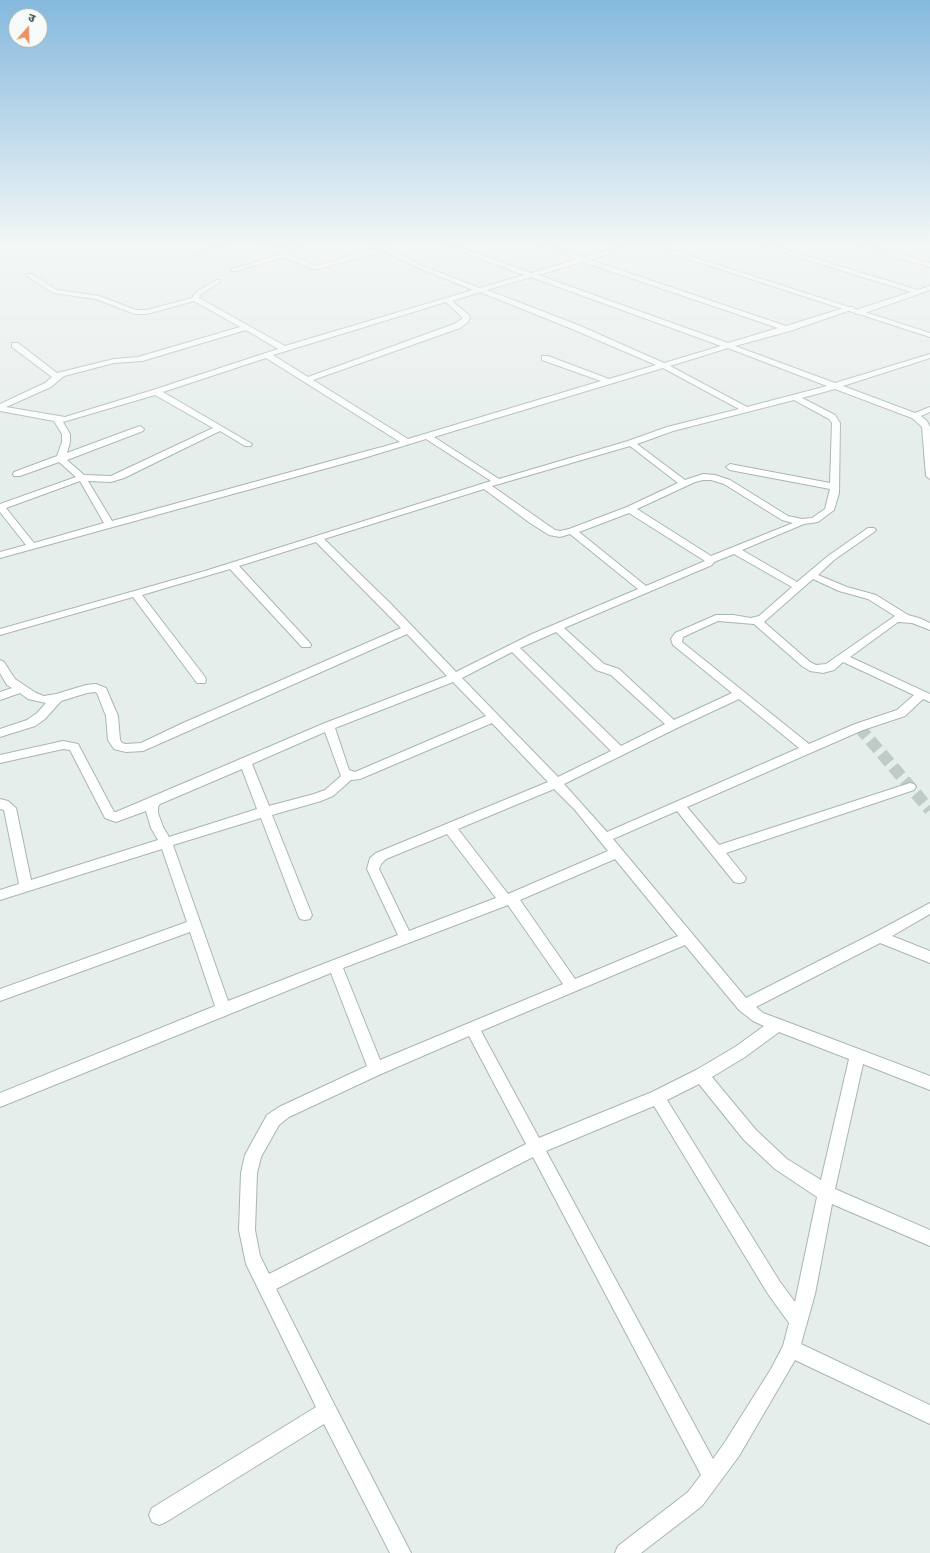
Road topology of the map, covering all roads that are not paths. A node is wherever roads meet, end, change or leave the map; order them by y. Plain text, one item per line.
1 (226, 316) edge
2 (392, 316) edge
3 (466, 316) edge
4 (546, 316) edge
5 (647, 316) edge
6 (750, 316) edge
7 (826, 316) edge
8 (873, 316) edge
9 (246, 328) junction
10 (787, 329) junction
11 (930, 335) edge
12 (15, 345) dead end
13 (729, 346) junction
14 (284, 349) junction
15 (267, 355) junction
16 (930, 356) edge
17 (545, 358) dead end
18 (665, 366) junction
19 (57, 377) junction
20 (307, 380) junction
21 (610, 382) junction
22 (836, 386) junction
23 (159, 391) junction
24 (796, 398) junction
25 (0, 408) edge
26 (745, 409) junction
27 (930, 410) edge
28 (915, 416) junction
29 (58, 420) junction
30 (220, 428) junction
31 (140, 429) dead end
32 (427, 436) junction
33 (406, 442) junction
34 (631, 443) junction
35 (248, 444) dead end
36 (61, 457) junction
37 (929, 460) edge
38 (730, 468) dead end
39 (17, 474) dead end
40 (930, 476) edge
41 (82, 478) junction
42 (498, 482) junction
43 (684, 484) junction
44 (486, 486) junction
45 (834, 487) junction
46 (0, 507) edge
47 (630, 509) junction
48 (802, 522) junction
49 (110, 526) junction
50 (871, 530) dead end
51 (572, 531) junction
52 (318, 538) junction
53 (32, 547) junction
54 (734, 550) junction
55 (0, 555) edge
56 (710, 560) junction
57 (233, 566) junction
58 (811, 575) junction
59 (798, 587) junction
60 (644, 589) junction
61 (135, 593) junction
62 (905, 618) junction
63 (757, 621) junction
64 (557, 627) junction
65 (930, 627) edge
66 (408, 629) junction
67 (0, 632) edge
68 (306, 645) dead end
69 (514, 648) junction
70 (843, 658) junction
71 (0, 664) edge
72 (455, 677) junction
73 (201, 680) dead end
74 (22, 689) junction
75 (740, 694) junction
76 (0, 696) edge
77 (926, 696) edge
78 (57, 698) junction
79 (493, 718) junction
80 (673, 725) junction
81 (329, 726) junction
82 (0, 733) edge
83 (808, 749) junction
84 (619, 751) junction
85 (0, 759) edge
86 (245, 762) junction
87 (348, 776) junction
88 (556, 783) junction
89 (910, 787) dead end
90 (156, 801) junction
91 (0, 804) edge
92 (679, 805) junction
93 (264, 812) junction
94 (450, 828) junction
95 (604, 838) junction
96 (166, 843) junction
97 (717, 851) junction
98 (617, 853) junction
99 (739, 878) dead end
100 (26, 887) junction
101 (0, 895) edge
102 (508, 899) junction
103 (930, 908) edge
104 (305, 915) dead end
105 (195, 925) junction
106 (880, 937) junction
107 (406, 938) junction
108 (686, 938) junction
109 (930, 957) edge
110 (335, 965) junction
111 (572, 986) junction
112 (0, 995) edge
113 (744, 1006) junction
114 (224, 1009) junction
115 (777, 1025) junction
116 (472, 1028) junction
117 (857, 1056) junction
118 (376, 1069) junction
119 (701, 1075) junction
120 (930, 1084) edge
121 (657, 1097) junction
122 (0, 1100) edge
123 (536, 1147) junction
124 (826, 1193) junction
125 (930, 1238) edge
126 (265, 1285) junction
127 (798, 1321) junction
128 (791, 1349) junction
129 (327, 1411) junction
130 (930, 1415) edge
131 (712, 1477) junction
132 (159, 1514) dead end
133 (401, 1553) edge
134 (625, 1553) edge

1 - 9 street
2 - 14 street
3 - 20 street
4 - 18 street
5 - 13 street
6 - 10 street
7 - 10 street
8 - 11 street
9 - 14 street
9 - 19 street
10 - 13 street
12 - 19 street
13 - 18 street
13 - 22 street
14 - 15 street
15 - 20 street
15 - 23 street
16 - 22 street
17 - 21 street
18 - 21 street
18 - 26 street
19 - 25 street
20 - 33 street
21 - 32 street
22 - 24 street
22 - 28 street
23 - 29 street
23 - 30 street
24 - 26 street
24 - 45 street
25 - 29 street
26 - 34 street
27 - 28 street
28 - 37 street
29 - 36 street
30 - 35 street
30 - 41 street
31 - 36 street
32 - 33 street
32 - 42 street
33 - 49 street
34 - 42 street
34 - 43 street
36 - 39 street
36 - 41 street
37 - 40 street
38 - 45 street
41 - 46 street
41 - 49 street
42 - 44 street
43 - 47 street
43 - 48 street
44 - 51 street
44 - 52 street
45 - 48 street
46 - 53 street
47 - 51 street
47 - 56 street
48 - 54 street
49 - 53 street
50 - 58 street
51 - 60 street
52 - 57 street
52 - 66 street
53 - 55 street
54 - 56 street
54 - 59 street
56 - 60 street
57 - 61 street
57 - 68 street
58 - 59 street
58 - 62 street
59 - 63 street
60 - 64 street
61 - 67 street
61 - 73 street
62 - 65 street
62 - 70 street
63 - 70 street
63 - 75 street
64 - 69 street
64 - 80 street
66 - 72 street
66 - 78 street
69 - 72 street
69 - 84 street
70 - 77 street
71 - 74 street
72 - 79 street
72 - 81 street
74 - 76 street
74 - 78 street
75 - 80 street
75 - 83 street
77 - 83 street
78 - 82 street
79 - 87 street
79 - 88 street
80 - 84 street
81 - 86 street
81 - 87 street
83 - 92 street
84 - 88 street
85 - 90 street
86 - 90 street
86 - 93 street
87 - 93 street
88 - 94 street
88 - 95 street
89 - 97 street
90 - 96 street
91 - 100 street
92 - 95 street
92 - 97 street
93 - 96 street
93 - 104 street
94 - 102 street
94 - 107 street
95 - 98 street
96 - 100 street
96 - 105 street
97 - 99 street
98 - 102 street
98 - 108 street
100 - 101 street
102 - 107 street
102 - 111 street
103 - 106 street
105 - 112 street
105 - 114 street
106 - 109 street
106 - 113 street
107 - 110 street
108 - 111 street
108 - 113 street
110 - 114 street
110 - 118 street
111 - 116 street
113 - 115 street
114 - 122 street
115 - 117 street
115 - 119 street
116 - 118 street
116 - 123 street
117 - 120 street
117 - 124 street
118 - 126 street
119 - 121 street
119 - 124 street
121 - 123 street
121 - 127 street
123 - 126 street
123 - 131 street
124 - 125 street
124 - 127 street
126 - 129 street
127 - 128 street
128 - 130 street
128 - 131 street
129 - 132 street
129 - 133 street
131 - 134 street

